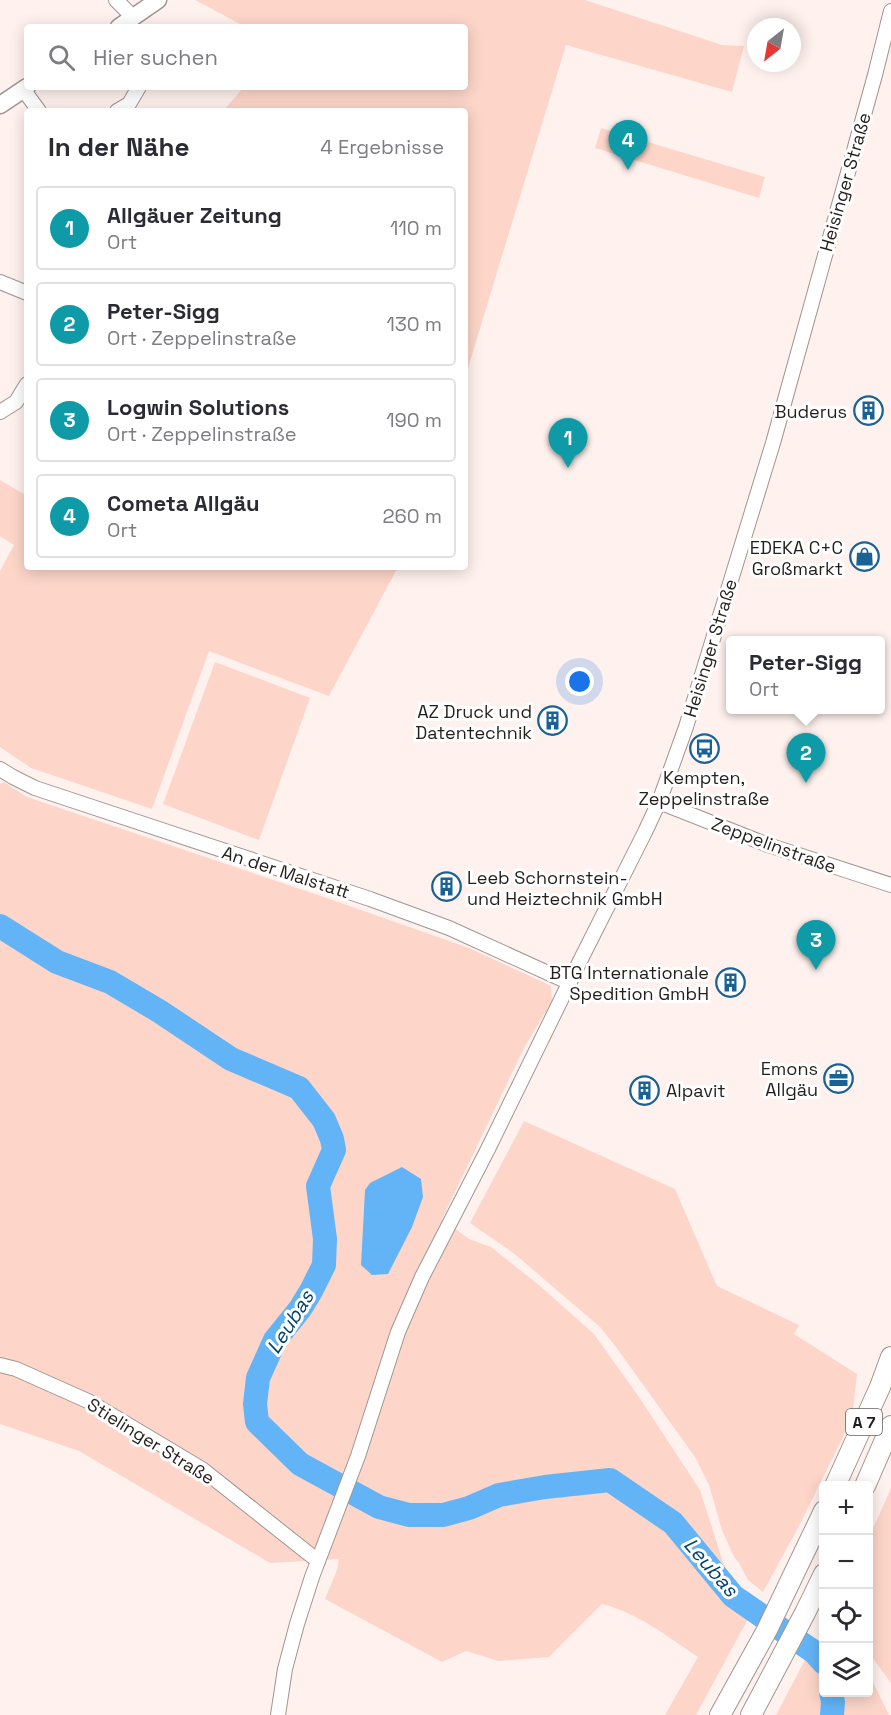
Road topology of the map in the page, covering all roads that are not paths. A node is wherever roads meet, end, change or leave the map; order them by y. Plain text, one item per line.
1 (116, 0) edge
2 (158, 0) edge
3 (891, 11) edge
4 (133, 17) junction
5 (123, 24) edge
6 (24, 89) edge
7 (26, 90) edge
8 (137, 90) edge
9 (0, 105) edge
10 (37, 108) edge
11 (122, 108) edge
12 (0, 282) edge
13 (24, 292) edge
14 (24, 389) edge
15 (1, 414) edge
16 (0, 769) edge
17 (659, 802) junction
18 (891, 885) edge
19 (567, 988) junction
20 (891, 1357) edge
21 (0, 1365) edge
22 (891, 1426) edge
23 (837, 1481) edge
24 (867, 1481) edge
25 (819, 1522) edge
26 (318, 1561) junction
27 (819, 1584) edge
28 (753, 1710) edge
29 (278, 1715) edge
30 (720, 1715) edge

1 - 4 street
2 - 4 main road
3 - 17 street, Heisinger Straße
4 - 5 main road
6 - 9 main road
7 - 10 street
8 - 11 street
12 - 13 street
14 - 15 street
16 - 19 street, An der Malstatt
17 - 18 street, Zeppelinstraße
17 - 19 street, Heisinger Straße
19 - 26 street, Heisinger Straße
20 - 23 highway, A 7
21 - 26 street, Stielinger Straße
22 - 24 highway, A 7
25 - 30 highway
26 - 29 street, Heisinger Straße
27 - 28 highway

